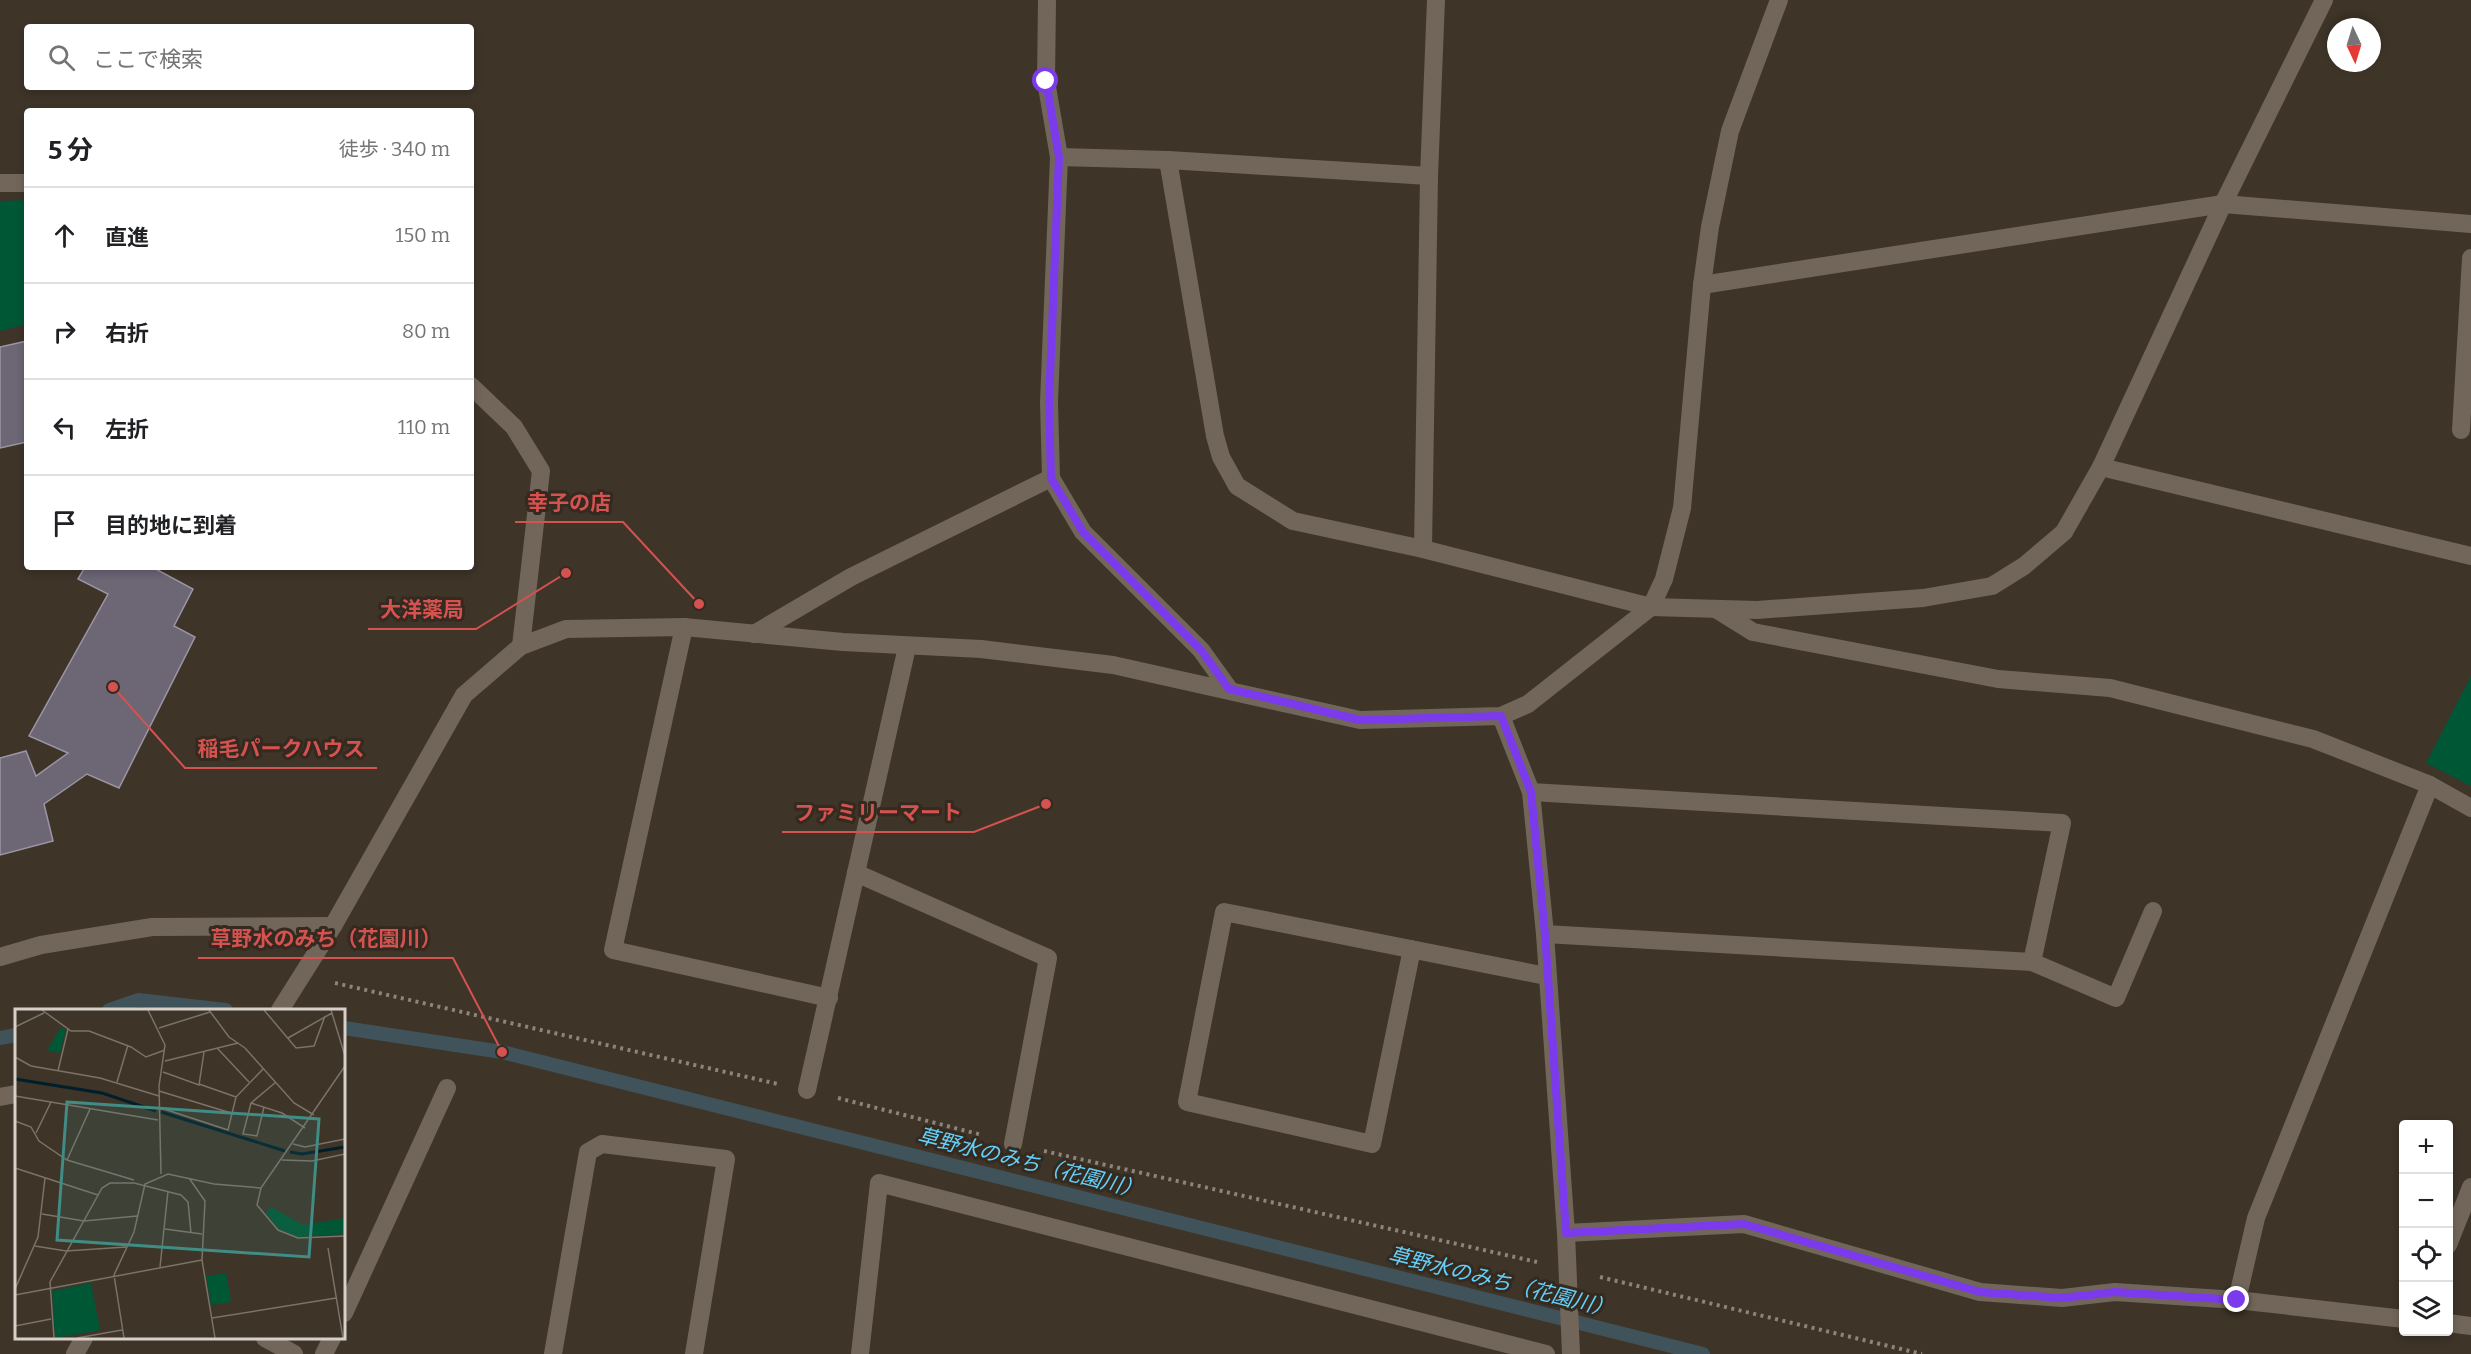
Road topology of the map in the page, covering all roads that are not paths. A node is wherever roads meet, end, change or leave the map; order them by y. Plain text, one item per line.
1 (1047, 0) edge
2 (1436, 0) edge
3 (1779, 0) edge
4 (2324, 0) edge
5 (1059, 157) junction
6 (1168, 160) junction
7 (1429, 176) junction
8 (0, 183) edge
9 (24, 183) edge
10 (2223, 204) junction
11 (2471, 224) edge
12 (2471, 258) edge
13 (1702, 285) junction
14 (474, 389) edge
15 (2461, 430) dead end
16 (2101, 467) junction
17 (1051, 478) junction
18 (1424, 549) junction
19 (2471, 556) edge
20 (1651, 607) junction
21 (1716, 609) junction
22 (684, 627) junction
23 (754, 634) junction
24 (521, 646) junction
25 (907, 646) junction
26 (1229, 689) junction
27 (1501, 716) junction
28 (2430, 785) junction
29 (1531, 792) junction
30 (2471, 808) edge
31 (856, 873) junction
32 (2153, 911) dead end
33 (333, 926) junction
34 (1545, 934) junction
35 (1412, 949) junction
36 (0, 957) edge
37 (2031, 962) junction
38 (1546, 976) junction
39 (829, 998) junction
40 (281, 1009) edge
41 (447, 1088) dead end
42 (807, 1090) road end
43 (15, 1094) edge
44 (0, 1097) edge
45 (1013, 1143) road end
46 (2471, 1187) edge
47 (2453, 1232) edge
48 (1566, 1233) junction
49 (2237, 1300) junction
50 (345, 1310) edge
51 (2399, 1319) edge
52 (2453, 1324) edge
53 (2471, 1326) edge
54 (83, 1339) edge
55 (268, 1339) edge
56 (332, 1339) edge
57 (866, 1353) edge
58 (75, 1354) edge
59 (294, 1354) edge
60 (324, 1354) edge
61 (552, 1354) edge
62 (694, 1354) edge
63 (1546, 1354) edge
64 (1571, 1354) edge

1 - 5 street
2 - 7 street
3 - 13 street
4 - 10 street
5 - 6 street
5 - 17 street
6 - 7 street
6 - 18 street
7 - 18 street
8 - 9 street
10 - 11 street
10 - 13 street
10 - 16 street
12 - 15 street
13 - 20 street
14 - 24 street
16 - 19 street
16 - 21 street
17 - 23 street
17 - 26 street
18 - 20 street
20 - 21 street
20 - 27 street
21 - 28 street
22 - 23 street
22 - 24 street
22 - 39 street
23 - 25 street
24 - 33 street
25 - 26 street
25 - 31 street
26 - 27 street
27 - 29 street
28 - 30 street
28 - 49 street
29 - 34 street
29 - 37 street
31 - 39 street
31 - 45 street
32 - 37 street
33 - 36 street
33 - 40 street
34 - 37 street
34 - 38 street
35 - 35 street
35 - 38 street
38 - 48 street
39 - 42 street
41 - 50 street
43 - 44 street
46 - 47 street
48 - 49 street
48 - 64 street
49 - 51 street
52 - 53 street
54 - 58 street
55 - 59 street
56 - 60 street
57 - 63 street
61 - 62 street

